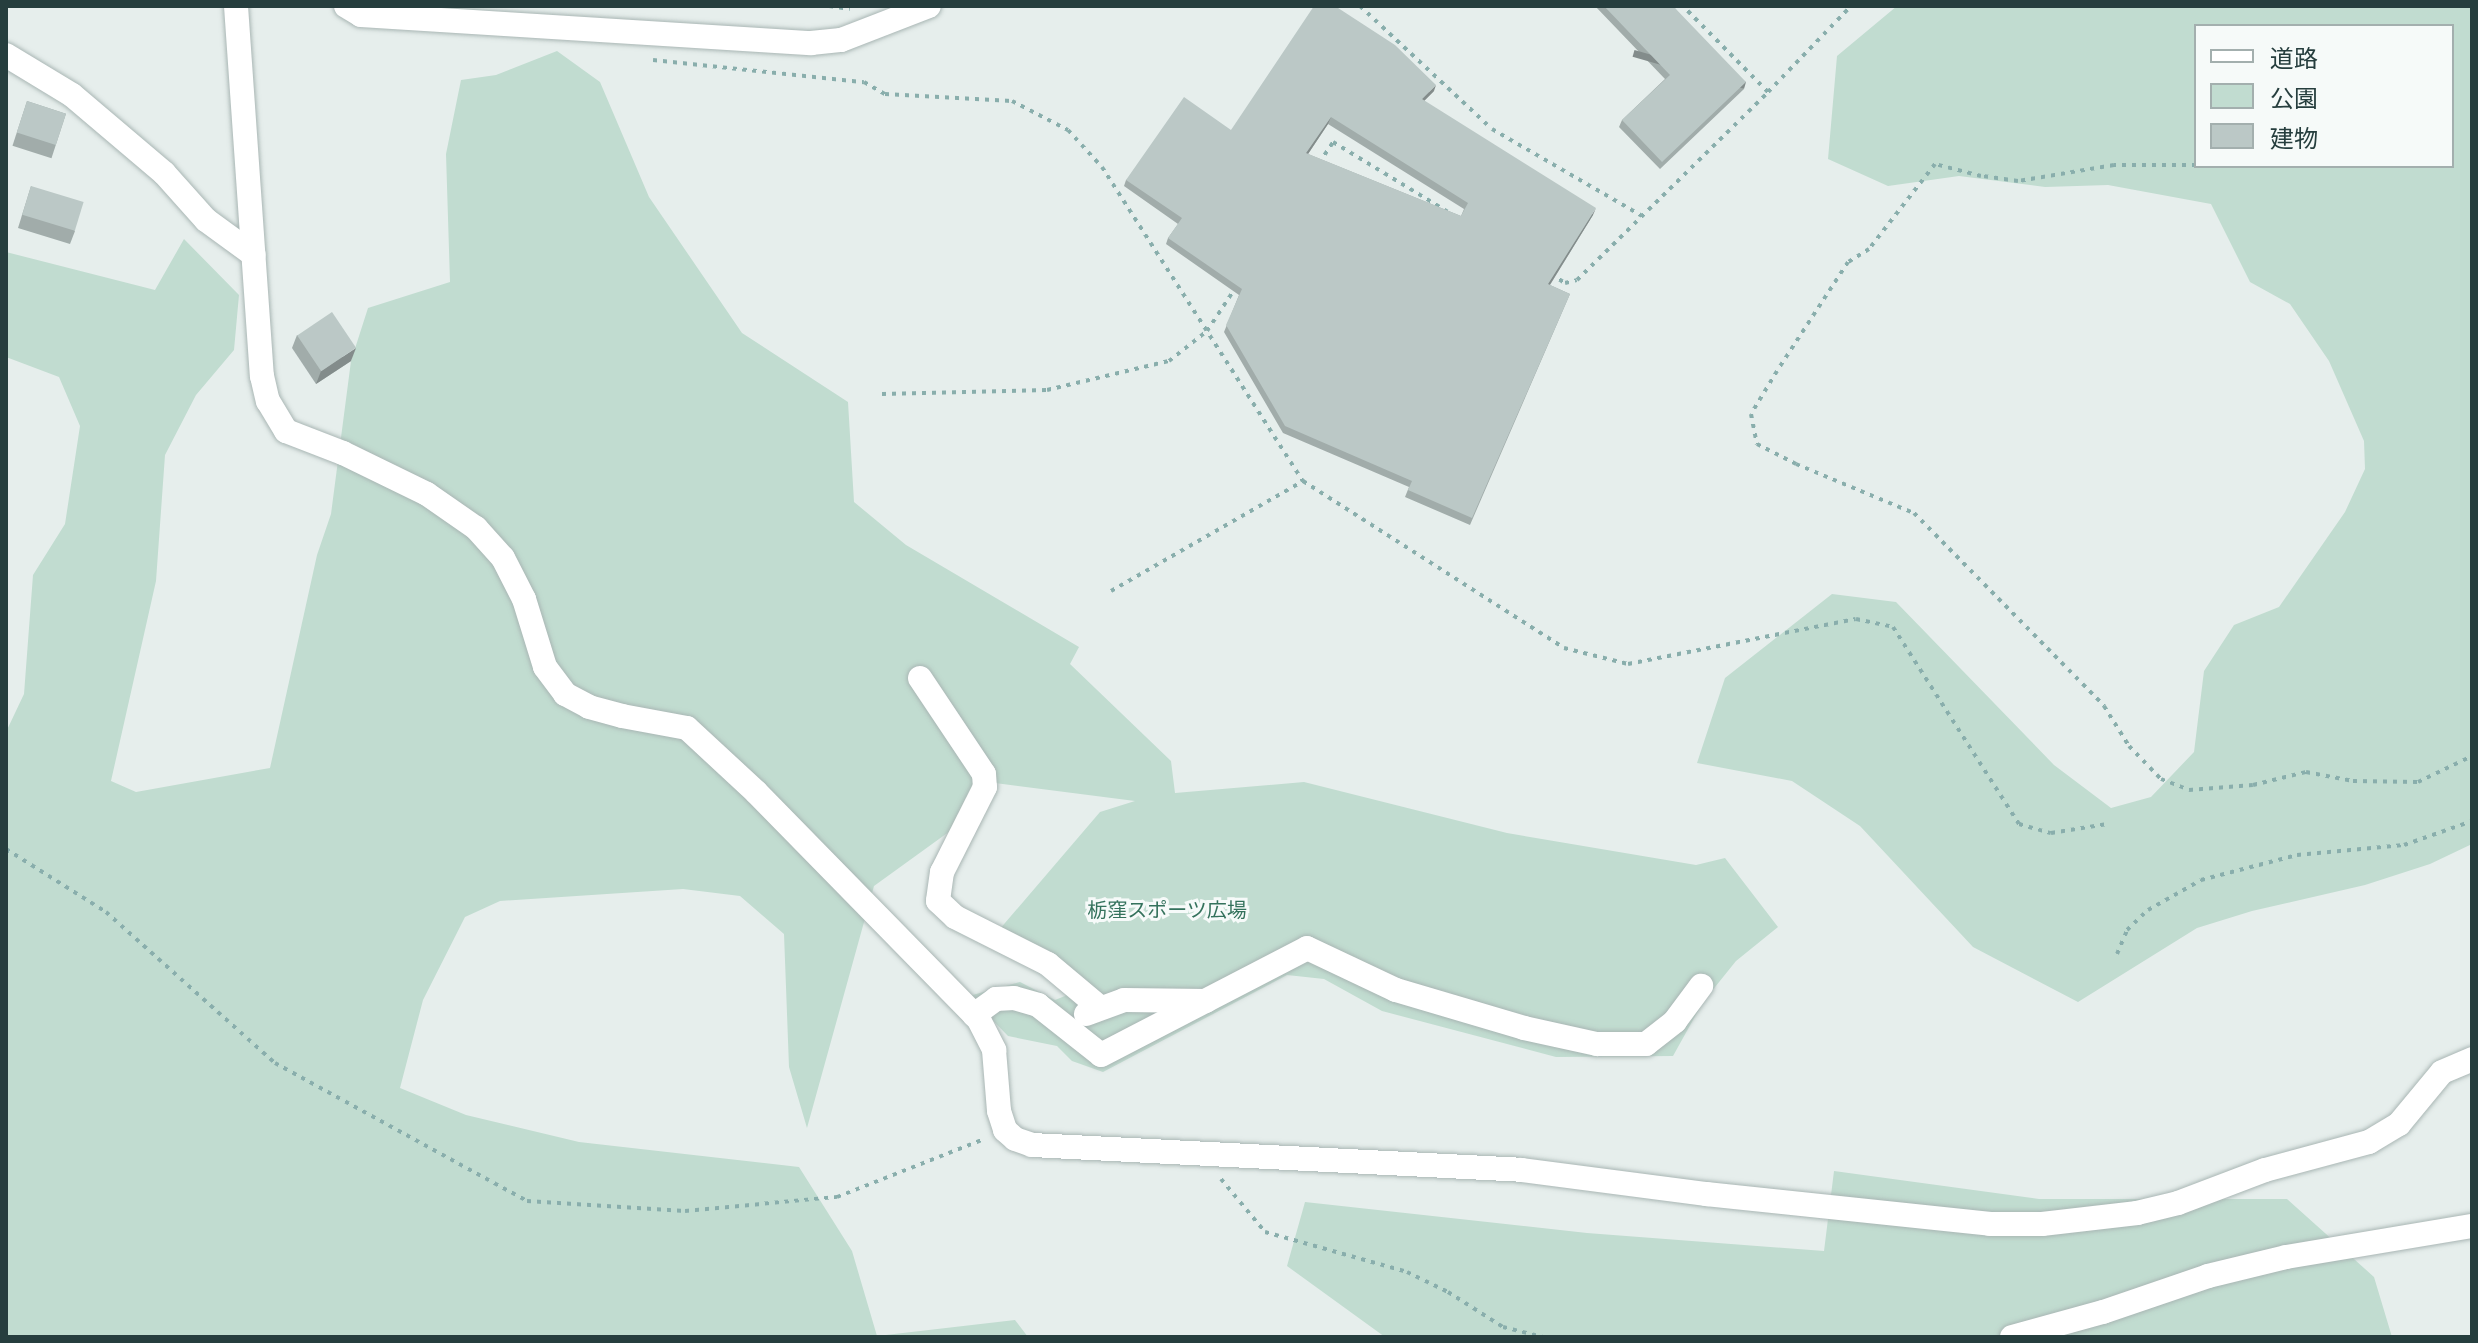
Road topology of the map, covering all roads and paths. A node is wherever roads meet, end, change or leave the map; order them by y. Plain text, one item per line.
1 (236, 6) edge
2 (346, 6) edge
3 (929, 6) edge
4 (1360, 6) edge
5 (1683, 6) edge
6 (1851, 6) edge
7 (6, 55) edge
8 (644, 59) dead end
9 (1768, 92) junction
10 (2194, 165) edge
11 (1316, 167) edge
12 (1642, 216) junction
13 (1456, 217) edge
14 (254, 255) junction
15 (1538, 266) edge
16 (1240, 280) edge
17 (1207, 331) junction
18 (882, 394) dead end
19 (1303, 481) junction
20 (1111, 591) dead end
21 (920, 678) dead end
22 (2472, 756) edge
23 (2472, 821) edge
24 (2107, 824) dead end
25 (6, 849) edge
26 (2117, 954) dead end
27 (1701, 986) dead end
28 (1209, 1001) junction
29 (1098, 1006) junction
30 (974, 1015) junction
31 (1066, 1025) junction
32 (2472, 1059) edge
33 (1005, 1130) junction
34 (1187, 1154) junction
35 (2472, 1226) edge
36 (1543, 1337) edge
37 (2012, 1337) edge

1 - 14 street
2 - 3 street
4 - 12 path
5 - 9 path
6 - 9 path
7 - 14 street
8 - 17 path
9 - 12 path
10 - 22 path
11 - 13 path
12 - 15 path
14 - 30 street
16 - 17 path
17 - 18 path
17 - 19 path
19 - 20 path
19 - 24 path
21 - 29 street
23 - 26 path
25 - 33 path
27 - 28 street
28 - 29 street
28 - 31 street
29 - 31 street
30 - 31 street
30 - 33 street
32 - 34 street
33 - 34 street
34 - 36 path
35 - 37 street

